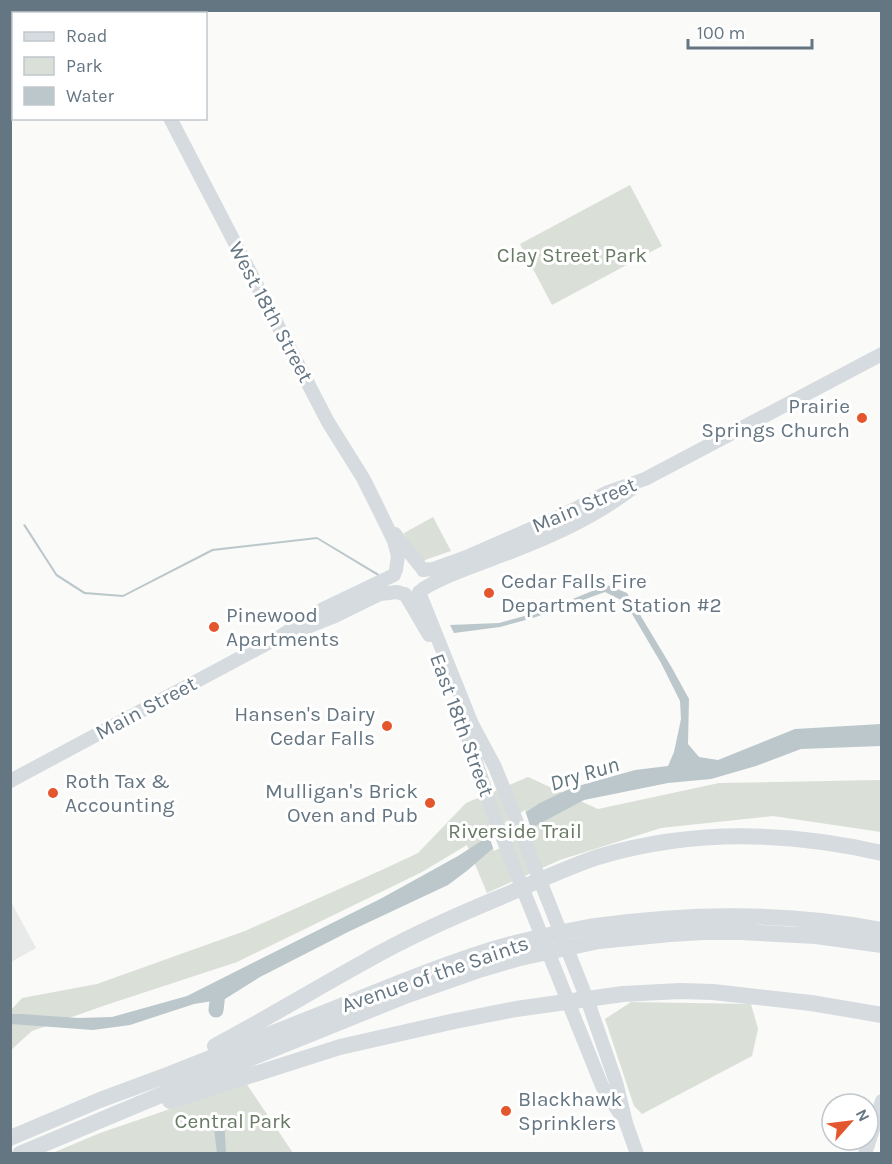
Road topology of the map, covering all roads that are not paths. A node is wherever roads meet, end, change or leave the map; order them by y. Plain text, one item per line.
1 (171, 120) edge
2 (882, 354) edge
3 (645, 479) junction
4 (376, 504) junction
5 (421, 568) junction
6 (395, 572) junction
7 (413, 592) junction
8 (281, 636) junction
9 (10, 781) edge
10 (882, 853) edge
11 (539, 880) junction
12 (521, 888) junction
13 (882, 930) edge
14 (596, 934) junction
15 (882, 945) edge
16 (516, 951) junction
17 (587, 999) junction
18 (567, 1002) junction
19 (882, 1015) edge
20 (100, 1100) junction
21 (882, 1101) edge
22 (626, 1123) junction
23 (91, 1124) junction
24 (10, 1138) edge
25 (20, 1154) edge
26 (638, 1154) edge
27 (865, 1154) edge

1 - 4 main road, West 18th Street
2 - 3 main road, Main Street
3 - 5 main road, Main Street
3 - 7 main road, Main Street
4 - 5 main road, West 18th Street
4 - 6 main road, West 18th Street
5 - 6 main road
5 - 7 main road
6 - 7 main road
6 - 8 main road, Main Street
7 - 8 main road, Main Street
7 - 11 main road, East 18th Street
7 - 12 main road, East 18th Street
8 - 9 main road, Main Street
10 - 11 highway
11 - 12 highway
11 - 17 main road, East 18th Street
12 - 18 main road, East 18th Street
12 - 20 highway
13 - 14 highway, Avenue of the Saints
14 - 15 highway, Avenue of the Saints
14 - 16 highway, Avenue of the Saints
16 - 20 highway, Avenue of the Saints
16 - 23 highway, Avenue of the Saints
17 - 18 highway
17 - 19 highway
17 - 22 main road, East 18th Street
18 - 22 main road, East 18th Street
18 - 23 highway
20 - 24 highway, Avenue of the Saints
21 - 27 main road
22 - 26 main road, East 18th Street
23 - 25 highway, Avenue of the Saints

